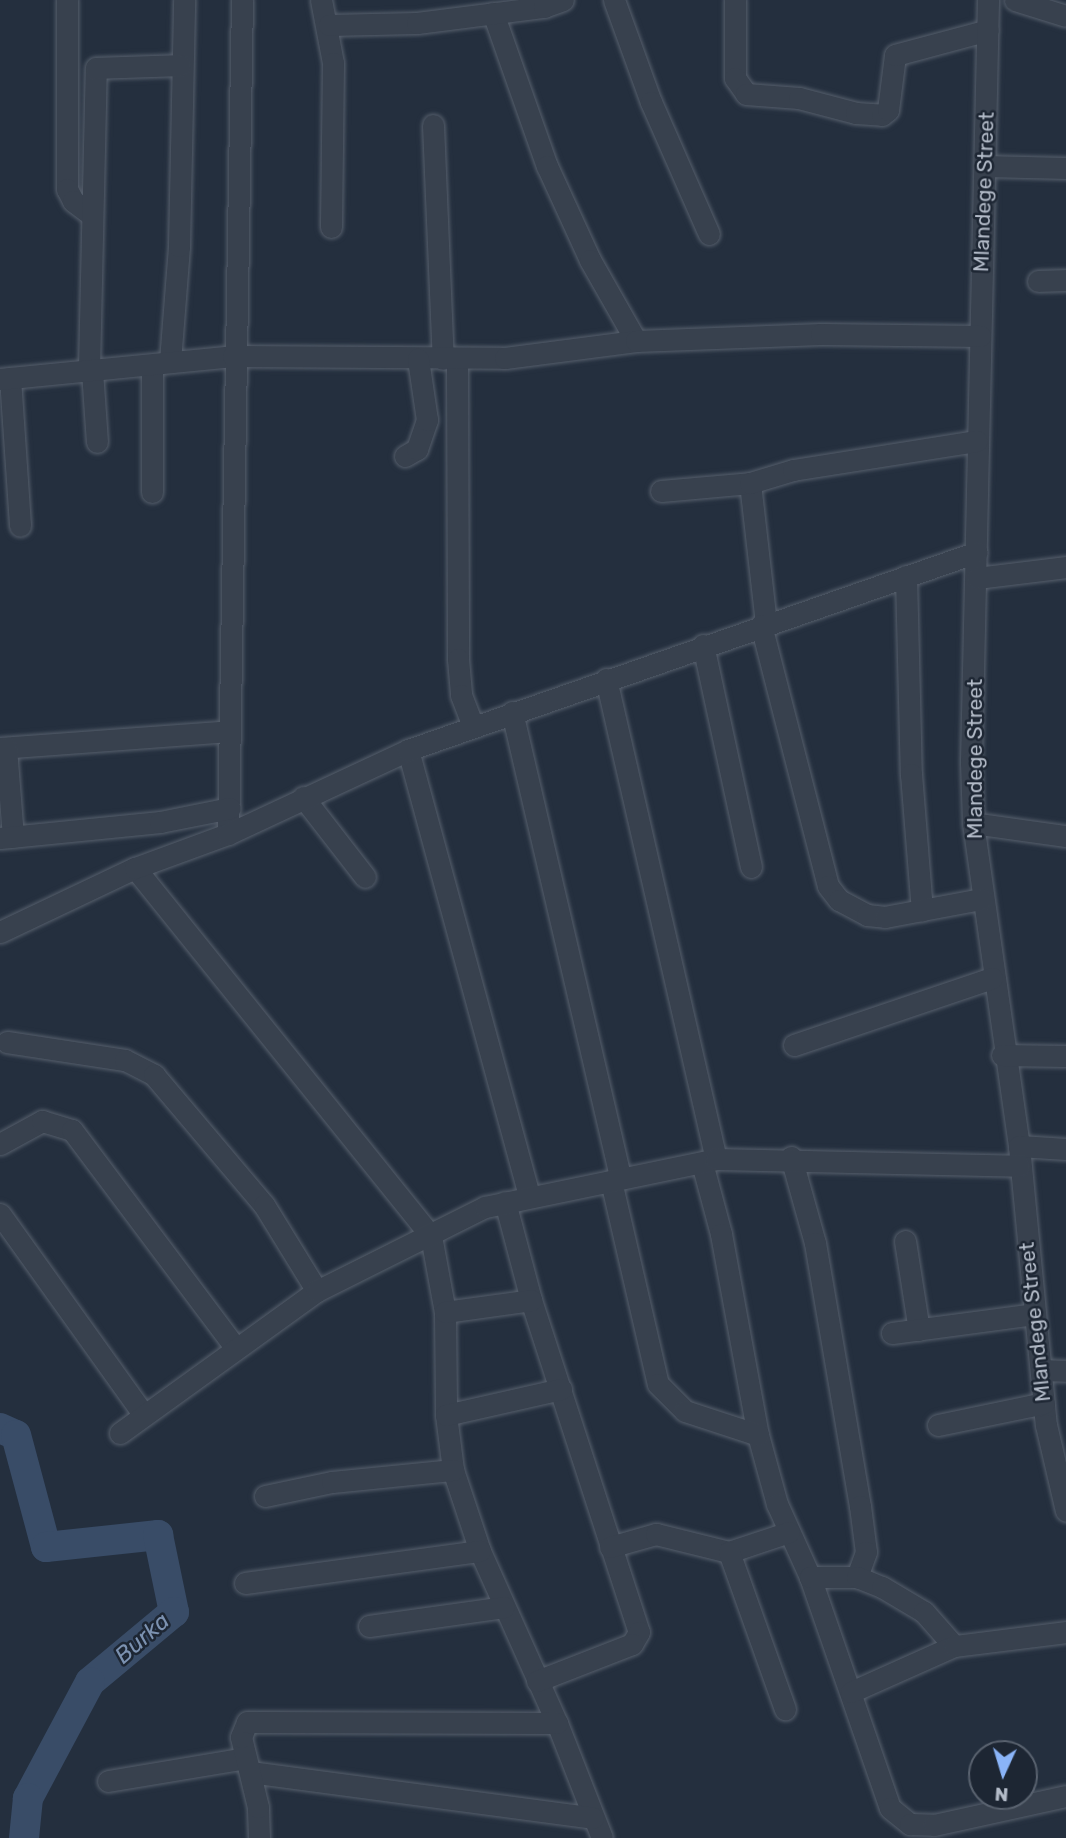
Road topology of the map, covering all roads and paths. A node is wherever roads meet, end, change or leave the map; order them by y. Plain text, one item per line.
1 (67, 0) edge
2 (184, 0) edge
3 (242, 0) edge
4 (321, 0) edge
5 (563, 0) edge
6 (614, 0) edge
7 (735, 0) edge
8 (988, 0) edge
9 (1015, 0) edge
10 (494, 13) junction
11 (1066, 16) edge
12 (329, 25) junction
13 (988, 30) junction
14 (180, 65) junction
15 (433, 125) dead end
16 (985, 166) junction
17 (1066, 168) edge
18 (90, 214) junction
19 (331, 227) dead end
20 (709, 234) dead end
21 (1066, 280) edge
22 (1038, 281) dead end
23 (980, 336) junction
24 (636, 341) junction
25 (233, 356) junction
26 (418, 359) junction
27 (450, 359) junction
28 (161, 363) junction
29 (91, 369) junction
30 (5, 378) edge
31 (977, 441) junction
32 (97, 442) dead end
33 (405, 456) dead end
34 (751, 483) junction
35 (152, 492) dead end
36 (661, 492) dead end
37 (20, 526) dead end
38 (977, 552) junction
39 (1066, 567) edge
40 (906, 576) junction
41 (977, 578) junction
42 (764, 624) junction
43 (703, 645) junction
44 (606, 679) junction
45 (512, 712) junction
46 (473, 726) junction
47 (229, 731) junction
48 (3, 748) edge
49 (408, 750) junction
50 (303, 797) junction
51 (230, 808) junction
52 (973, 823) junction
53 (228, 834) junction
54 (1066, 836) edge
55 (7, 838) edge
56 (751, 867) dead end
57 (135, 868) junction
58 (365, 877) dead end
59 (981, 899) junction
60 (922, 911) junction
61 (0, 932) edge
62 (992, 978) junction
63 (7, 1042) dead end
64 (794, 1045) dead end
65 (1002, 1055) junction
66 (1066, 1056) edge
67 (0, 1144) edge
68 (1066, 1149) edge
69 (1019, 1156) junction
70 (791, 1157) junction
71 (709, 1161) junction
72 (615, 1179) junction
73 (529, 1195) junction
74 (505, 1202) junction
75 (0, 1214) edge
76 (430, 1236) junction
77 (905, 1241) dead end
78 (317, 1292) junction
79 (531, 1300) junction
80 (445, 1312) junction
81 (1034, 1314) junction
82 (919, 1330) junction
83 (892, 1333) dead end
84 (235, 1348) junction
85 (1041, 1370) junction
86 (1066, 1371) edge
87 (561, 1389) junction
88 (1044, 1403) junction
89 (144, 1415) junction
90 (446, 1415) junction
91 (938, 1425) dead end
92 (120, 1433) dead end
93 (758, 1435) junction
94 (453, 1470) junction
95 (265, 1496) dead end
96 (1066, 1511) edge
97 (789, 1532) junction
98 (610, 1547) junction
99 (480, 1551) junction
100 (729, 1552) junction
101 (810, 1577) junction
102 (857, 1577) junction
103 (245, 1583) dead end
104 (504, 1607) junction
105 (369, 1626) dead end
106 (1066, 1632) edge
107 (954, 1646) junction
108 (537, 1681) junction
109 (851, 1692) junction
110 (785, 1709) dead end
111 (557, 1723) junction
112 (248, 1765) junction
113 (108, 1781) dead end
114 (1066, 1796) edge
115 (593, 1818) junction
116 (259, 1838) edge
117 (602, 1838) edge

1 - 18 street
2 - 14 street
3 - 25 street
4 - 12 street
5 - 10 street
6 - 20 street
7 - 13 street
8 - 13 street, Mlandege Street
9 - 11 street
10 - 12 street
10 - 24 street
12 - 19 street
13 - 16 street, Mlandege Street
14 - 18 street
14 - 28 street
15 - 27 street
16 - 17 street
16 - 23 street, Mlandege Street
18 - 29 street
21 - 22 street
23 - 24 street
23 - 31 street, Mlandege Street
24 - 27 street
25 - 26 street
25 - 28 street
25 - 47 street
26 - 27 street
26 - 33 street
27 - 46 street
28 - 29 street
28 - 35 street
29 - 30 street
29 - 32 street
30 - 37 street
31 - 34 street
31 - 38 street, Mlandege Street
34 - 36 street
34 - 42 street
38 - 40 street
38 - 41 street, Mlandege Street
39 - 41 street
40 - 42 street
40 - 60 street
41 - 52 street, Mlandege Street
42 - 43 street
42 - 60 street
43 - 44 street
43 - 56 street
44 - 45 street
44 - 71 street
45 - 46 street
45 - 72 street
46 - 49 street
47 - 48 street
47 - 51 street
48 - 55 street
49 - 50 street
49 - 73 street
50 - 53 street
50 - 58 street
51 - 53 street
51 - 55 street
52 - 54 street
52 - 59 street, Mlandege Street
53 - 57 street
57 - 61 street
57 - 76 street
59 - 60 street
59 - 62 street, Mlandege Street
62 - 64 street
62 - 65 street, Mlandege Street
63 - 78 street
65 - 66 street
65 - 69 street, Mlandege Street
67 - 84 street
68 - 69 street
69 - 70 street
69 - 81 street, Mlandege Street
70 - 71 street
70 - 102 street
71 - 72 street
71 - 93 street
72 - 73 street
72 - 93 street
73 - 74 street
74 - 76 street
74 - 79 street
75 - 89 street
76 - 78 street
76 - 80 street
77 - 82 street
78 - 84 street
79 - 80 street
79 - 87 street
80 - 90 street
81 - 82 street
81 - 85 street, Mlandege Street
82 - 83 street
84 - 89 street
85 - 86 street
85 - 88 street, Mlandege Street
87 - 90 street
87 - 98 street
88 - 91 street
88 - 96 street, Mlandege Street
89 - 92 street
90 - 94 street
93 - 97 street
94 - 95 street
94 - 99 street
97 - 100 street
97 - 101 street
98 - 100 street
98 - 108 street
99 - 103 street
99 - 104 street
100 - 110 street
101 - 102 street
101 - 109 street
102 - 107 street
104 - 105 street
104 - 108 street
106 - 107 street
107 - 109 street
108 - 111 street
109 - 114 street
111 - 112 street
111 - 115 street
112 - 113 street
112 - 115 street
112 - 116 street
115 - 117 street

